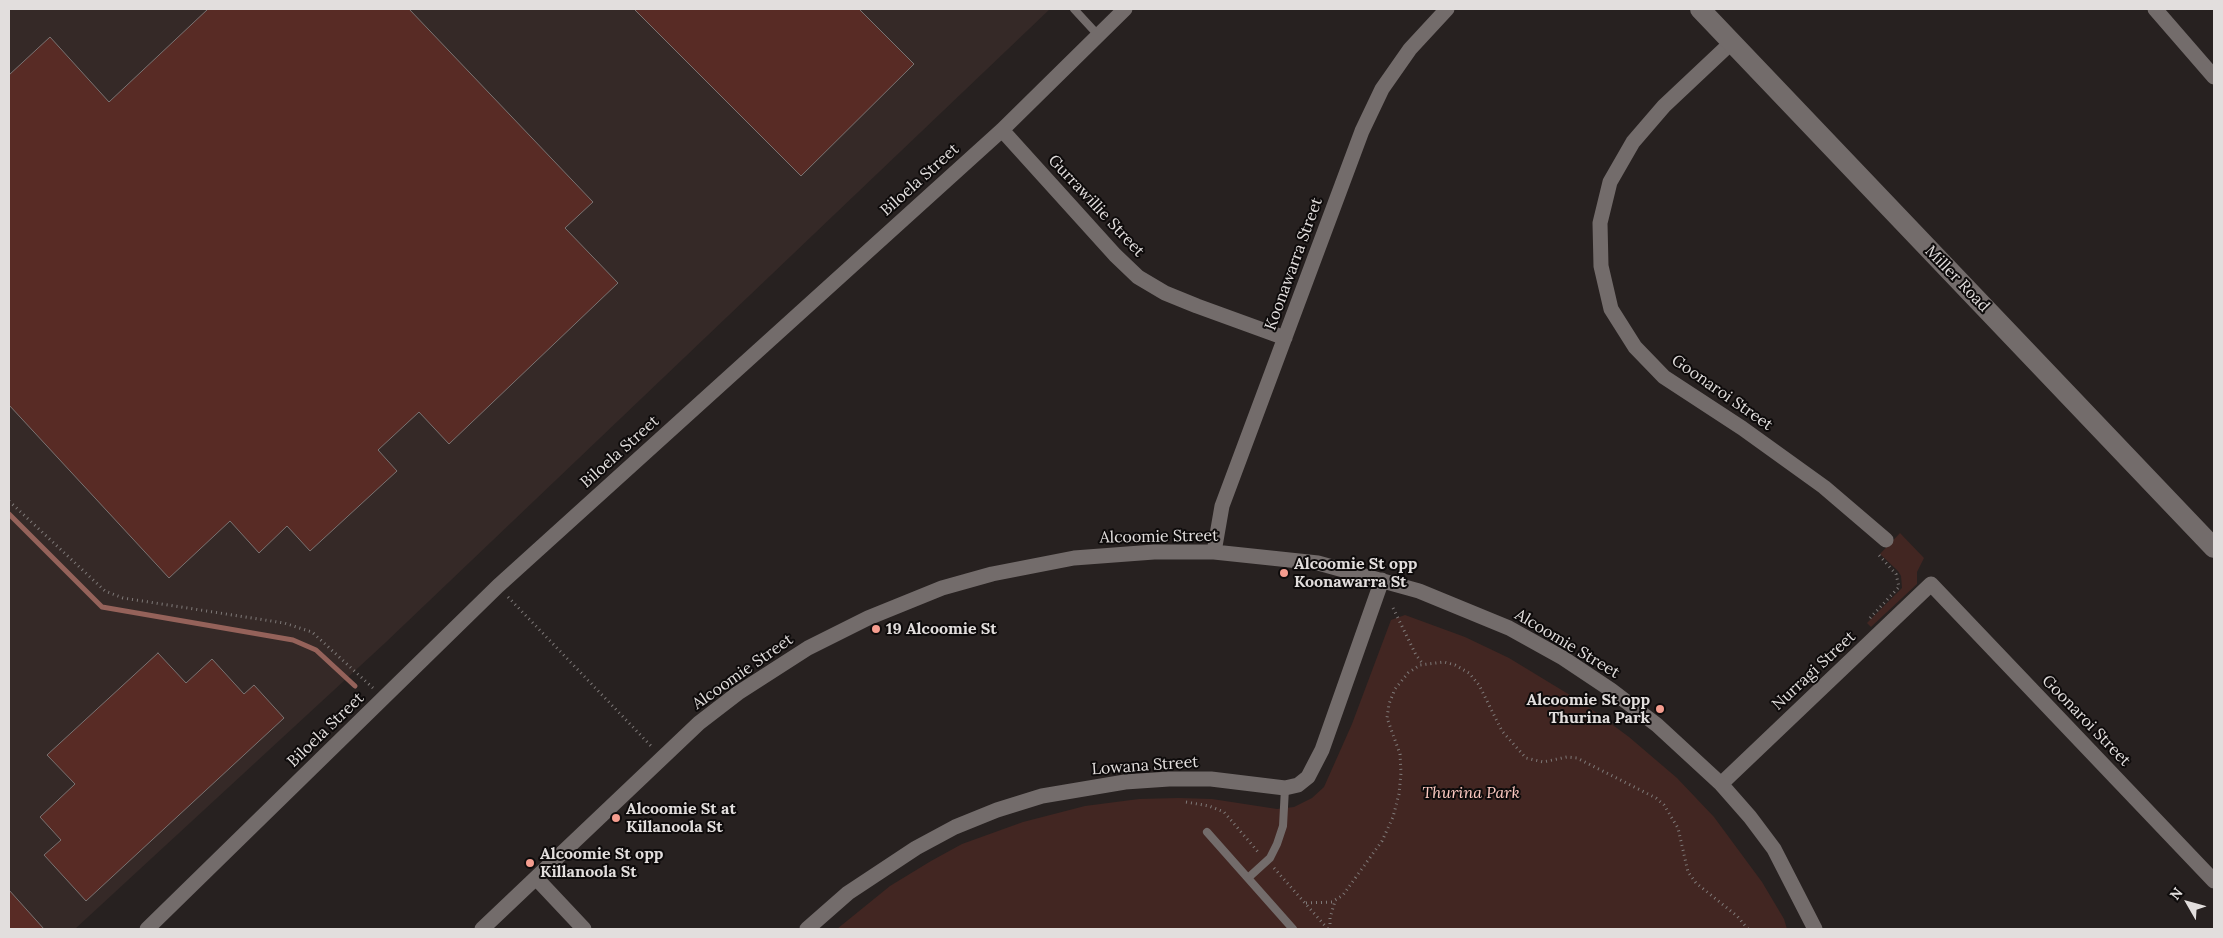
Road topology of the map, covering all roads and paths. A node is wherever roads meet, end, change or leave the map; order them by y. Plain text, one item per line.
1 (1074, 9) edge
2 (1125, 9) edge
3 (1447, 9) edge
4 (1700, 9) edge
5 (2155, 9) edge
6 (1098, 35) junction
7 (1732, 42) junction
8 (2214, 77) edge
9 (1002, 130) junction
10 (1285, 338) junction
11 (9, 501) edge
12 (1881, 536) joint
13 (2214, 548) edge
14 (1214, 552) junction
15 (1382, 580) junction
16 (1932, 584) joint
17 (509, 598) dead end
18 (1394, 608) dead end
19 (1878, 635) junction
20 (1423, 664) junction
21 (374, 689) dead end
22 (651, 746) dead end
23 (1721, 784) junction
24 (1286, 788) junction
25 (1207, 832) dead end
26 (536, 878) junction
27 (1248, 878) junction
28 (2214, 881) edge
29 (1335, 900) junction
30 (1306, 903) dead end
31 (815, 925) edge
32 (147, 929) edge
33 (482, 929) edge
34 (584, 929) edge
35 (1294, 929) edge
36 (1330, 929) edge
37 (1748, 929) edge
38 (1815, 929) edge

1 - 6 lane
2 - 6 street, Biloela Street
3 - 10 street, Koonawarra Street
4 - 7 main road, Miller Road
5 - 8 street
6 - 9 street, Biloela Street
7 - 12 street, Goonaroi Street
7 - 13 main road, Miller Road
9 - 10 street, Gurrawillie Street
9 - 32 street, Biloela Street
10 - 14 street, Koonawarra Street
11 - 21 path
12 - 19 path
14 - 15 street, Alcoomie Street
14 - 26 street, Alcoomie Street
15 - 23 street, Alcoomie Street
15 - 24 street
16 - 19 street, Nurragi Street
16 - 28 street, Goonaroi Street
17 - 22 path
18 - 20 path
19 - 23 street, Nurragi Street
20 - 29 path
20 - 37 path
23 - 38 street, Alcoomie Street
24 - 27 lane
24 - 31 street, Lowana Street
25 - 27 lane
26 - 33 street, Alcoomie Street
26 - 34 street
27 - 35 lane
29 - 30 path
29 - 36 path

